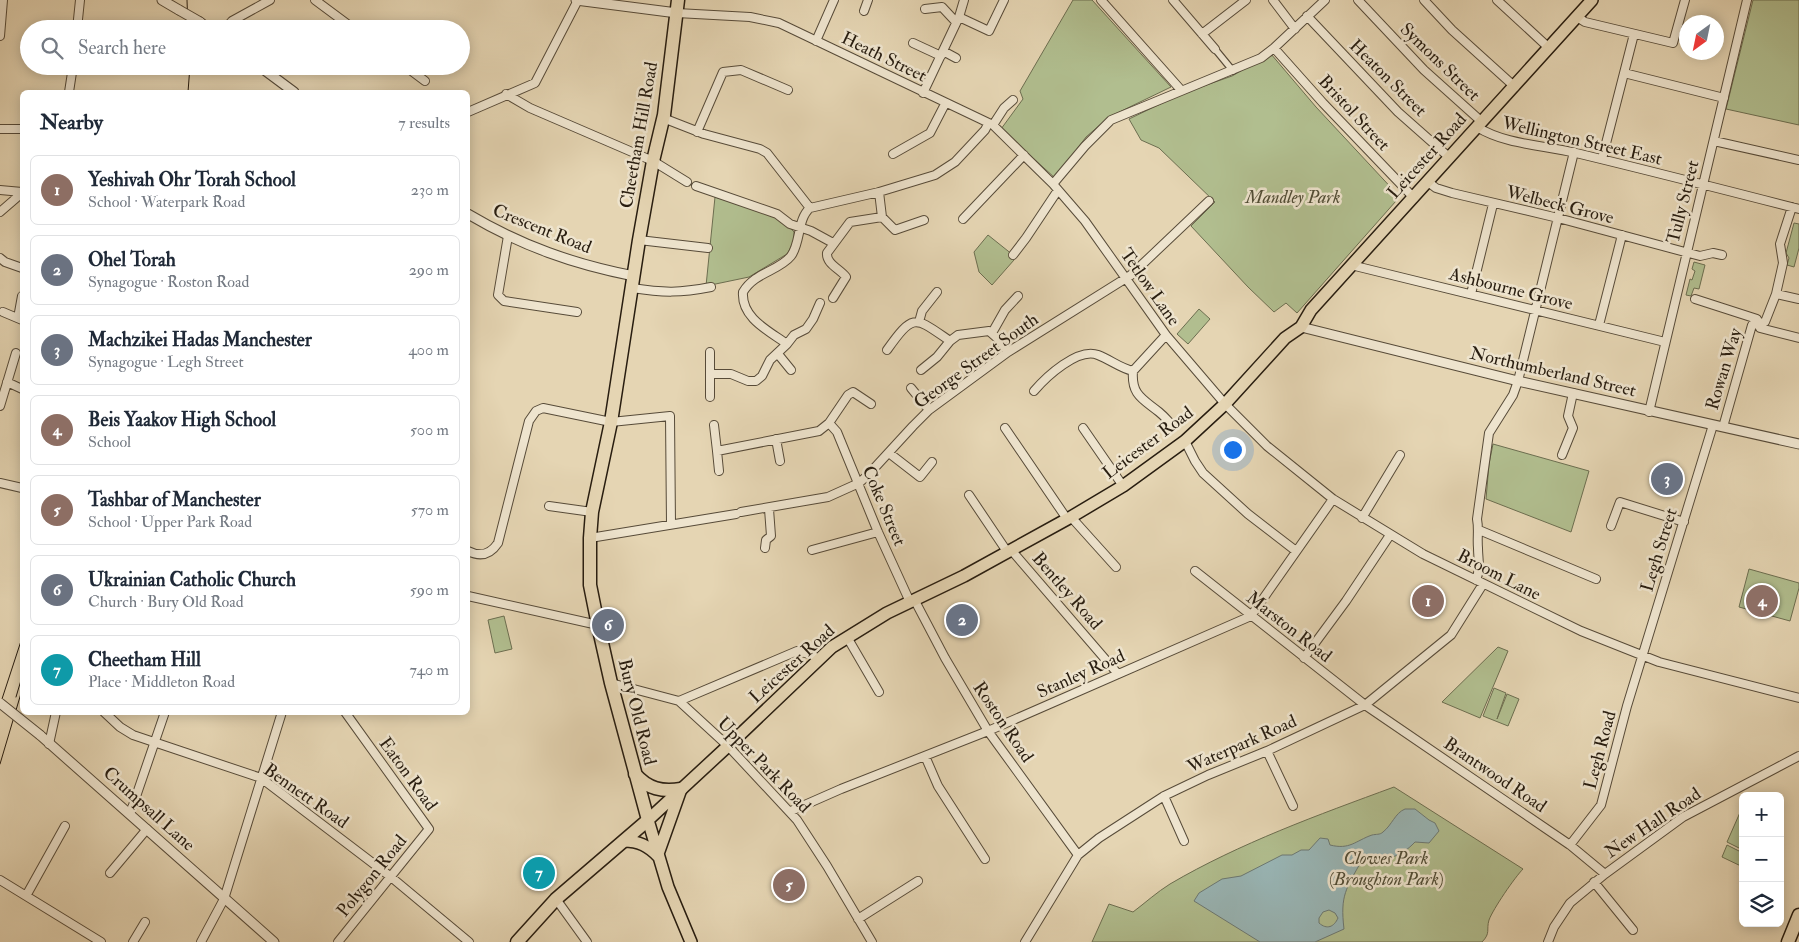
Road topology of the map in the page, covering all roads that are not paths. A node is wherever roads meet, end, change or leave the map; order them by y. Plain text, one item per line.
1 (3, 0) edge
2 (80, 0) edge
3 (162, 0) edge
4 (270, 0) edge
5 (315, 0) edge
6 (577, 0) edge
7 (678, 0) edge
8 (834, 0) edge
9 (868, 0) edge
10 (964, 0) edge
11 (1004, 0) edge
12 (1100, 0) edge
13 (1172, 0) edge
14 (1246, 0) edge
15 (1273, 0) edge
16 (1324, 0) edge
17 (1358, 0) edge
18 (1424, 0) edge
19 (1496, 0) edge
20 (1592, 0) edge
21 (1685, 0) edge
22 (1747, 0) edge
23 (925, 9) dead end
24 (864, 11) dead end
25 (677, 13) junction
26 (1308, 16) junction
27 (1576, 17) junction
28 (78, 20) edge
29 (196, 20) edge
30 (234, 20) edge
31 (342, 20) edge
32 (958, 20) junction
33 (1295, 28) junction
34 (1202, 34) junction
35 (1634, 34) junction
36 (0, 36) edge
37 (816, 41) junction
38 (913, 43) dead end
39 (1274, 48) junction
40 (1549, 48) junction
41 (1215, 49) joint
42 (942, 54) junction
43 (956, 58) dead end
44 (1233, 71) junction
45 (1624, 74) junction
46 (72, 75) edge
47 (271, 75) edge
48 (417, 75) edge
49 (425, 81) dead end
50 (1515, 87) junction
51 (70, 90) edge
52 (291, 90) edge
53 (788, 90) dead end
54 (1181, 90) junction
55 (923, 93) junction
56 (506, 94) junction
57 (1724, 98) junction
58 (1013, 100) dead end
59 (944, 104) junction
60 (470, 111) edge
61 (663, 118) junction
62 (991, 124) junction
63 (1479, 125) junction
64 (0, 129) edge
65 (20, 129) edge
66 (697, 132) junction
67 (1714, 141) junction
68 (1574, 152) junction
69 (893, 154) dead end
70 (1024, 155) junction
71 (1450, 158) junction
72 (1602, 160) junction
73 (1799, 160) edge
74 (653, 161) junction
75 (686, 182) dead end
76 (1428, 182) junction
77 (1703, 185) junction
78 (696, 186) dead end
79 (1056, 187) junction
80 (0, 190) edge
81 (20, 192) edge
82 (879, 192) junction
83 (20, 194) edge
84 (1414, 198) junction
85 (1209, 201) dead end
86 (1493, 204) junction
87 (810, 208) junction
88 (1796, 208) edge
89 (0, 212) edge
90 (470, 216) edge
91 (882, 218) junction
92 (1558, 218) junction
93 (963, 219) dead end
94 (924, 220) dead end
95 (801, 228) junction
96 (1622, 235) junction
97 (508, 236) junction
98 (639, 240) junction
99 (834, 243) junction
100 (708, 248) dead end
101 (1687, 252) junction
102 (1013, 254) dead end
103 (1722, 255) dead end
104 (0, 258) edge
105 (1351, 265) junction
106 (20, 267) edge
107 (1126, 278) junction
108 (633, 282) junction
109 (711, 287) dead end
110 (937, 292) dead end
111 (1471, 294) junction
112 (1776, 294) junction
113 (1018, 296) dead end
114 (832, 298) dead end
115 (1694, 299) dead end
116 (1799, 299) edge
117 (820, 303) dead end
118 (1536, 310) junction
119 (3, 312) dead end
120 (577, 312) dead end
121 (20, 319) edge
122 (919, 322) junction
123 (1759, 323) junction
124 (1599, 325) junction
125 (1301, 327) junction
126 (992, 333) junction
127 (1166, 335) junction
128 (1799, 338) edge
129 (950, 341) junction
130 (1665, 342) junction
131 (787, 344) junction
132 (887, 350) dead end
133 (710, 352) dead end
134 (1008, 352) junction
135 (16, 353) dead end
136 (778, 354) junction
137 (791, 370) dead end
138 (921, 370) dead end
139 (1133, 372) junction
140 (710, 374) junction
141 (7, 382) junction
142 (1518, 382) junction
143 (20, 388) edge
144 (911, 388) dead end
145 (1034, 391) dead end
146 (1572, 393) junction
147 (710, 397) dead end
148 (871, 404) dead end
149 (1225, 404) junction
150 (0, 406) edge
151 (929, 410) junction
152 (1648, 412) junction
153 (611, 422) junction
154 (829, 423) junction
155 (714, 425) dead end
156 (1712, 425) junction
157 (1173, 426) dead end
158 (1722, 427) junction
159 (1005, 428) dead end
160 (1083, 428) dead end
161 (776, 439) junction
162 (1185, 441) junction
163 (1799, 444) edge
164 (718, 450) junction
165 (890, 453) junction
166 (1400, 455) dead end
167 (1562, 455) dead end
168 (780, 461) dead end
169 (932, 462) dead end
170 (719, 472) dead end
171 (920, 477) junction
172 (0, 483) edge
173 (859, 483) junction
174 (926, 485) dead end
175 (1123, 486) junction
176 (20, 488) edge
177 (970, 495) dead end
178 (1333, 499) junction
179 (549, 506) dead end
180 (769, 508) junction
181 (592, 512) junction
182 (1069, 518) junction
183 (1362, 518) junction
184 (1684, 522) junction
185 (671, 524) junction
186 (1611, 526) dead end
187 (1479, 530) junction
188 (878, 532) junction
189 (1390, 535) junction
190 (771, 536) junction
191 (590, 538) junction
192 (779, 539) dead end
193 (765, 548) dead end
194 (812, 550) dead end
195 (1296, 551) junction
196 (470, 552) edge
197 (1010, 552) junction
198 (1116, 568) dead end
199 (1195, 571) dead end
200 (1596, 579) dead end
201 (1476, 580) junction
202 (1484, 584) junction
203 (470, 596) edge
204 (912, 600) junction
205 (1251, 616) junction
206 (598, 625) junction
207 (846, 637) junction
208 (1642, 654) junction
209 (1304, 658) junction
210 (817, 660) junction
211 (1118, 674) junction
212 (611, 683) junction
213 (879, 692) dead end
214 (1799, 698) edge
215 (679, 701) junction
216 (0, 704) edge
217 (1365, 705) junction
218 (55, 715) edge
219 (107, 715) edge
220 (164, 715) edge
221 (281, 715) edge
222 (347, 715) edge
223 (988, 731) junction
224 (155, 743) junction
225 (49, 744) junction
226 (728, 746) junction
227 (1267, 751) junction
228 (925, 756) junction
229 (1799, 756) edge
230 (635, 774) junction
231 (261, 778) junction
232 (681, 789) junction
233 (1164, 796) junction
234 (1292, 806) dead end
235 (791, 811) junction
236 (130, 814) junction
237 (648, 820) junction
238 (65, 826) dead end
239 (147, 829) junction
240 (430, 829) joint
241 (624, 840) junction
242 (1184, 841) dead end
243 (1570, 845) junction
244 (1078, 855) junction
245 (658, 856) junction
246 (985, 858) dead end
247 (110, 873) dead end
248 (1605, 874) junction
249 (391, 877) junction
250 (0, 880) edge
251 (918, 881) dead end
252 (1594, 882) junction
253 (26, 896) junction
254 (224, 898) junction
255 (556, 899) junction
256 (1799, 914) edge
257 (858, 919) junction
258 (145, 922) dead end
259 (1633, 930) dead end
260 (89, 939) edge
261 (100, 942) edge
262 (133, 942) edge
263 (201, 942) edge
264 (274, 942) edge
265 (338, 942) edge
266 (469, 942) edge
267 (516, 942) edge
268 (587, 942) edge
269 (691, 942) edge
270 (872, 942) edge
271 (1025, 942) edge
272 (1548, 942) edge
273 (1788, 942) edge

1 - 36 street
2 - 28 street
3 - 29 street, bridge
4 - 30 street
5 - 31 street
6 - 25 street
6 - 56 street
7 - 25 highway, Cheetham Hill Road
8 - 37 street
9 - 24 street
10 - 32 street
11 - 32 street
12 - 54 street
13 - 34 street
14 - 34 street
15 - 33 street
16 - 26 street
17 - 63 street, Symons Street
18 - 50 street
19 - 40 street
20 - 27 main road, Leicester Road
21 - 35 street
22 - 57 street, Tully Street
23 - 32 street
25 - 37 street, Heath Street
25 - 61 highway, Cheetham Hill Road
26 - 33 street
26 - 71 street, Heaton Street
27 - 35 street
27 - 40 main road, Leicester Road
32 - 42 street
33 - 39 street
34 - 41 street
35 - 45 street
37 - 55 street, Heath Street
38 - 42 street
39 - 44 street
39 - 84 street, Bristol Street
40 - 50 main road, Leicester Road
41 - 44 street
42 - 43 street
42 - 55 street
44 - 54 street
45 - 57 street
45 - 72 street
46 - 51 street
47 - 52 street
48 - 49 street
50 - 63 main road, Leicester Road
53 - 66 street
54 - 79 street
55 - 59 street, Heath Street
56 - 60 street
56 - 74 street
57 - 67 street, Tully Street
58 - 62 street
59 - 62 street, Heath Street
59 - 69 street
61 - 66 street
61 - 74 highway, Cheetham Hill Road
62 - 70 street, Heath Street
62 - 82 street
63 - 68 street, Wellington Street East
63 - 71 main road, Leicester Road
64 - 65 street
66 - 87 street
67 - 73 street
67 - 77 street, Tully Street
68 - 72 street, Wellington Street East
68 - 92 street
70 - 79 street, Heath Street
70 - 93 street
71 - 76 main road, Leicester Road
72 - 77 street, Wellington Street East
74 - 75 street
74 - 98 highway, Cheetham Hill Road
76 - 84 main road, Leicester Road
76 - 86 street, Welbeck Grove
77 - 88 street, Wellington Street East
77 - 101 street, Tully Street
78 - 95 street
79 - 102 street
79 - 107 street, Tetlow Lane
80 - 81 street
82 - 87 street
82 - 91 street
83 - 89 street
84 - 105 main road, Leicester Road
85 - 107 street, George Street South
86 - 92 street, Welbeck Grove
86 - 111 street
87 - 95 street
88 - 112 street
90 - 97 street, Crescent Road
91 - 94 street
91 - 99 street
92 - 96 street, Welbeck Grove
92 - 118 street
95 - 99 street
95 - 131 street
96 - 101 street, Welbeck Grove
96 - 124 street
97 - 108 street, Crescent Road
97 - 120 street
98 - 100 street
98 - 108 highway, Cheetham Hill Road
99 - 114 street
101 - 103 street, Welbeck Grove
101 - 130 street, Tully Street
104 - 106 street
105 - 111 street, Ashbourne Grove
105 - 125 main road, Leicester Road
107 - 127 street, Tetlow Lane
107 - 134 street, George Street South
108 - 109 street
108 - 153 highway, Bury Old Road
110 - 122 street
111 - 118 street, Ashbourne Grove
112 - 116 street
112 - 123 street, Rowan Way
113 - 126 street
115 - 123 street
117 - 131 street
118 - 124 street, Ashbourne Grove
118 - 142 street
119 - 121 street
122 - 129 street
122 - 132 street
123 - 128 street
123 - 158 street, Rowan Way
124 - 130 street, Ashbourne Grove
125 - 142 street, Northumberland Street
125 - 149 main road, Leicester Road
126 - 129 street
126 - 134 street
127 - 139 street
127 - 149 street, Tetlow Lane
129 - 138 street
130 - 152 street, Tully Street
131 - 136 street
133 - 140 street
134 - 151 street, George Street South
135 - 141 street
136 - 137 street
136 - 140 street
139 - 145 street
139 - 157 street
140 - 147 street
141 - 143 street
141 - 150 street
142 - 146 street, Northumberland Street
142 - 187 street
144 - 151 street
146 - 152 street, Northumberland Street
146 - 167 street
148 - 154 street
149 - 162 main road, Leicester Road
149 - 178 street, Broom Lane
151 - 165 street, George Street South
152 - 156 street, Northumberland Street
153 - 181 highway, Bury Old Road
153 - 185 street
153 - 196 street
154 - 161 street
154 - 173 street, Coke Street
155 - 164 street
156 - 158 street, Northumberland Street
156 - 184 street, Legh Street
158 - 163 street, Northumberland Street
159 - 182 street
160 - 175 street
161 - 164 street
161 - 168 street
162 - 175 main road, Leicester Road
162 - 195 street
164 - 170 street
165 - 171 street
165 - 173 street, George Street South
166 - 183 street
169 - 171 street
171 - 174 street
172 - 176 street
173 - 180 street, George Street South
173 - 188 street, Coke Street
175 - 182 main road, Leicester Road
177 - 197 street, Bentley Road
178 - 183 street, Broom Lane
178 - 195 street
179 - 181 street
180 - 185 street, George Street South
180 - 190 street
181 - 191 highway, Bury Old Road
182 - 197 main road, Leicester Road
182 - 198 street
183 - 189 street, Broom Lane
184 - 186 street
184 - 208 street, Legh Street
185 - 191 street, George Street South
187 - 200 street
187 - 201 street
188 - 194 street
188 - 204 street, Coke Street
189 - 201 street, Broom Lane
189 - 209 street
190 - 192 street
190 - 193 street
191 - 206 highway, Bury Old Road
195 - 205 street
197 - 204 main road, Leicester Road
197 - 211 street, Bentley Road
199 - 205 street, Marston Road
201 - 202 street, Broom Lane
202 - 208 street, Broom Lane
202 - 217 street, Waterpark Road
203 - 206 street
204 - 207 main road, Leicester Road
204 - 223 street, Roston Road
205 - 209 street, Marston Road
205 - 211 street, Stanley Road
206 - 212 highway, Bury Old Road
207 - 210 main road, Leicester Road
207 - 213 street
208 - 214 street, Broom Lane
208 - 243 street, Legh Road
209 - 217 street, Marston Road
210 - 215 street
210 - 226 main road, Leicester Road
211 - 223 street, Stanley Road
212 - 215 street, Upper Park Road
212 - 230 highway, Bury Old Road
215 - 226 street, Upper Park Road
216 - 225 street, Crumpsall Lane, bridge
217 - 227 street, Waterpark Road
217 - 243 street, Brantwood Road
218 - 225 street
219 - 224 street, Bennett Road
220 - 224 street
221 - 231 street
222 - 240 street, Eaton Road
223 - 228 street, Stanley Road
223 - 244 street, Roston Road
224 - 231 street, Bennett Road
224 - 236 street
225 - 236 street, Crumpsall Lane
226 - 232 main road, Leicester Road
226 - 235 street, Upper Park Road
227 - 233 street, Waterpark Road
227 - 234 street
228 - 235 street, Stanley Road
228 - 246 street
229 - 248 street, New Hall Road
230 - 232 highway
230 - 237 highway, Bury Old Road
231 - 249 street, Bennett Road
231 - 254 street
232 - 237 main road, Leicester Road
232 - 245 main road
233 - 242 street
233 - 244 street, Waterpark Road
235 - 257 street, Upper Park Road
236 - 239 street, Crumpsall Lane
237 - 241 highway
237 - 245 main road, Bury Old Road
238 - 253 street
239 - 247 street
239 - 254 street, Crumpsall Lane
240 - 249 street, Polygon Road
241 - 245 main road
241 - 255 highway
243 - 248 street, Brantwood Road
244 - 271 street, Waterpark Road
245 - 269 main road, Bury Old Road
248 - 252 street, New Hall Road
249 - 265 street, Polygon Road
249 - 266 street, Bennett Road
250 - 253 street
251 - 257 street
252 - 259 street
252 - 272 street, New Hall Road
253 - 260 street
254 - 263 street
254 - 264 street, Crumpsall Lane
255 - 267 highway
255 - 268 street
256 - 273 highway
257 - 270 street, Upper Park Road
258 - 262 street
260 - 261 street

